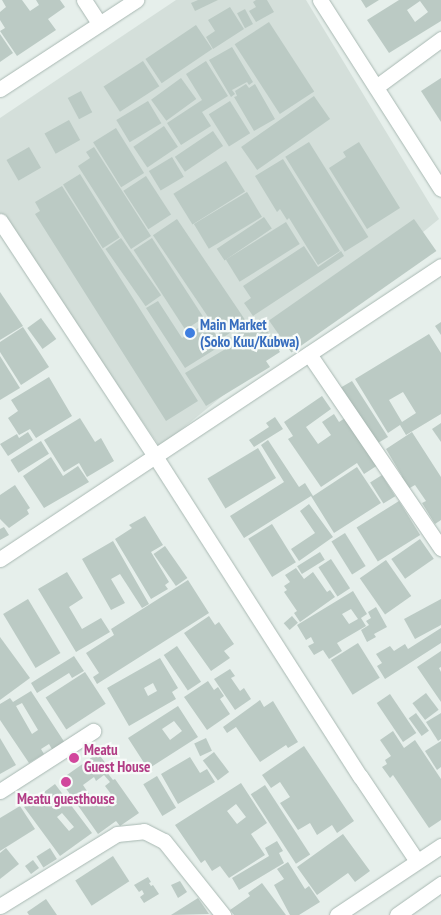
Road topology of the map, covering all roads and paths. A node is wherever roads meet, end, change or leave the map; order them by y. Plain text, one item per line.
1 (84, 0) edge
2 (136, 0) edge
3 (320, 0) edge
4 (99, 23) junction
5 (441, 39) edge
6 (376, 87) junction
7 (0, 89) edge
8 (441, 189) edge
9 (0, 221) edge
10 (441, 266) edge
11 (308, 354) junction
12 (155, 456) junction
13 (441, 548) edge
14 (0, 559) edge
15 (93, 731) dead end
16 (0, 791) edge
17 (441, 846) edge
18 (417, 861) junction
19 (441, 884) edge
20 (0, 906) edge
21 (223, 915) edge
22 (337, 915) edge
23 (398, 915) edge

1 - 4 street
2 - 4 street
3 - 6 street
4 - 7 street
5 - 6 street
6 - 8 street
9 - 12 street
10 - 11 street
11 - 12 street
11 - 13 street
12 - 14 street
12 - 18 street
15 - 16 street
17 - 18 street
18 - 22 street
19 - 23 street
20 - 21 street

